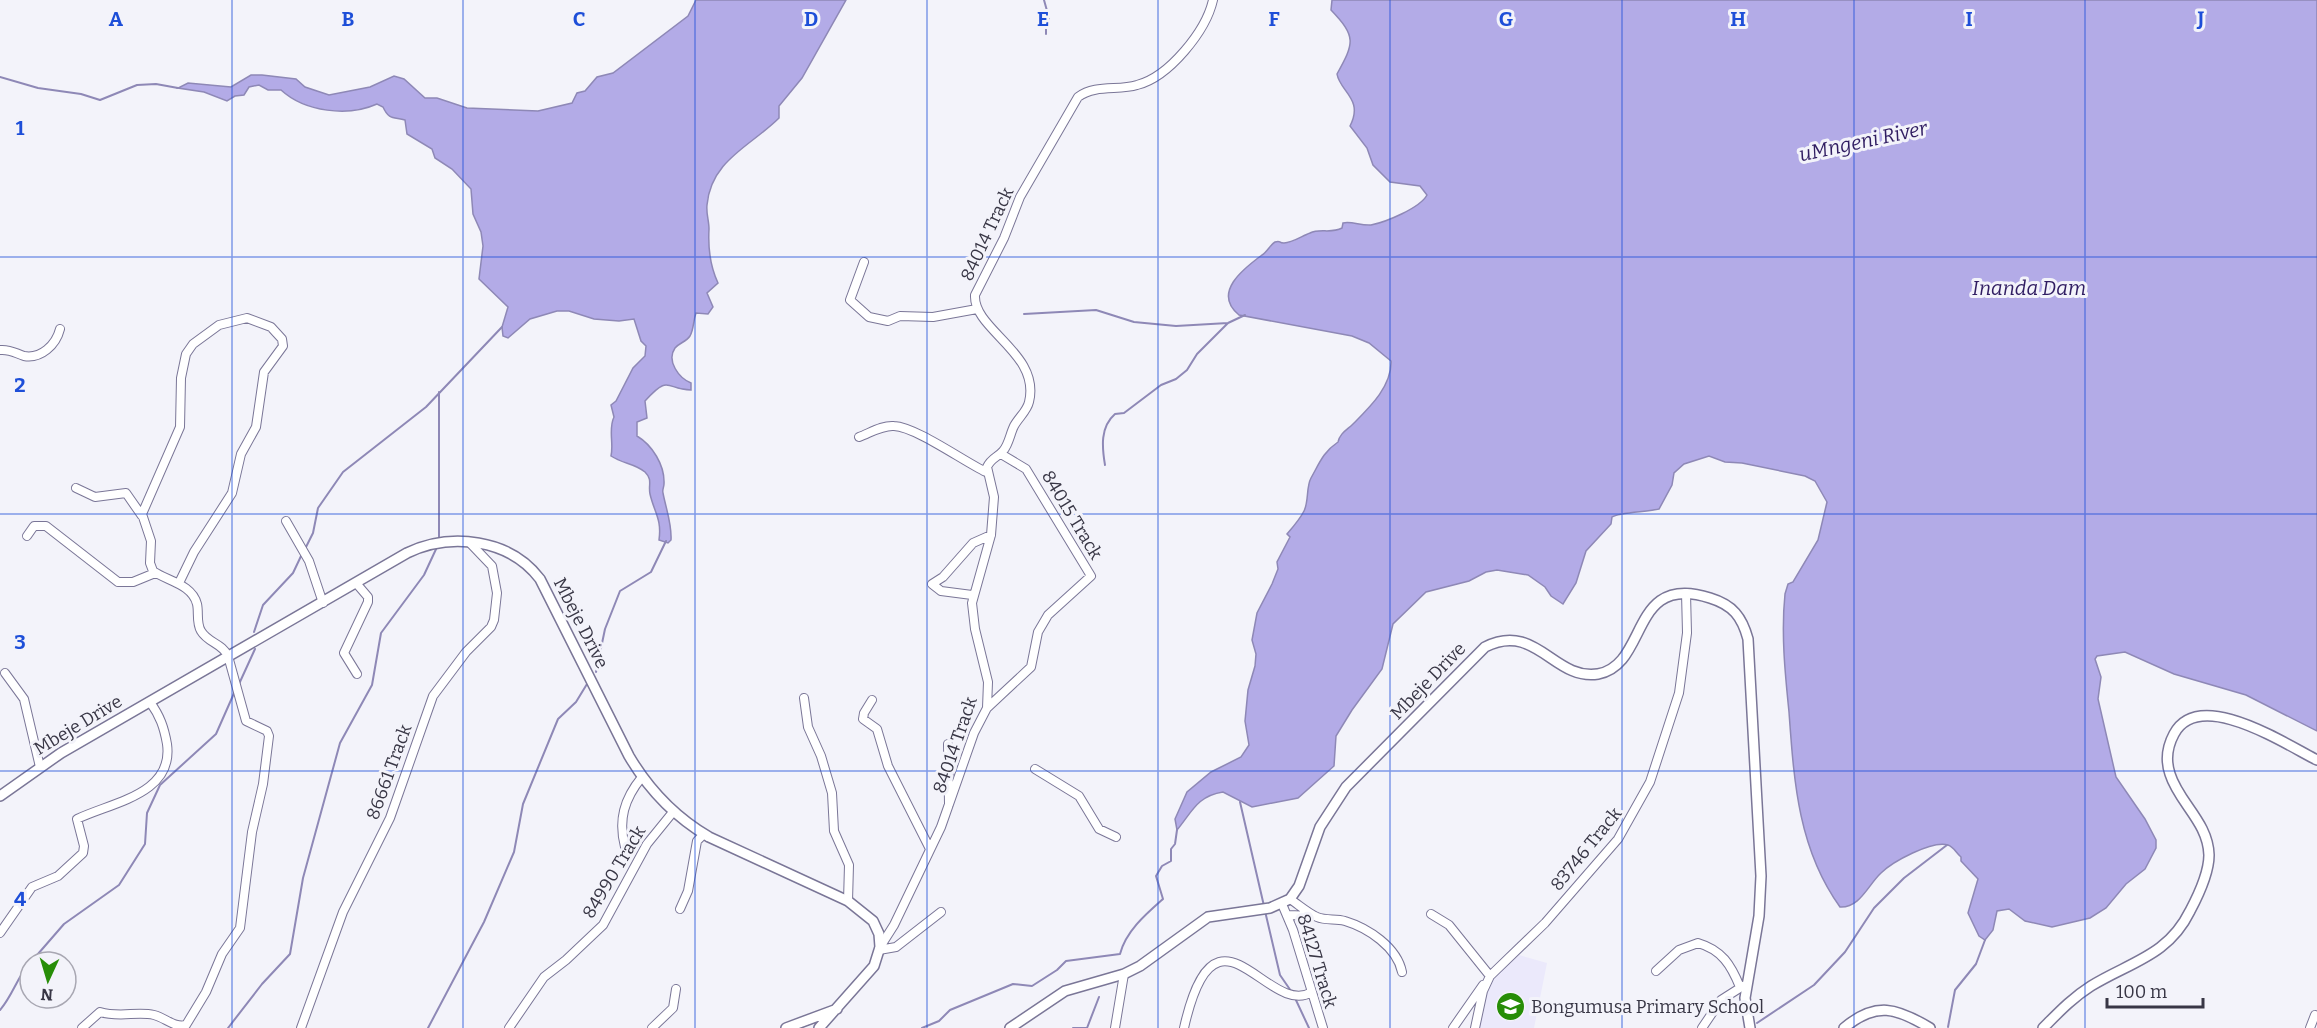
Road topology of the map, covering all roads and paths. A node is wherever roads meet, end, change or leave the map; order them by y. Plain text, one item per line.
1 (1213, 0) edge
2 (864, 262) dead end
3 (977, 309) junction
4 (60, 329) dead end
5 (0, 350) edge
6 (859, 437) dead end
7 (1001, 454) junction
8 (986, 472) junction
9 (76, 488) dead end
10 (142, 518) junction
11 (286, 521) dead end
12 (991, 535) junction
13 (27, 536) dead end
14 (470, 543) junction
15 (155, 573) junction
16 (179, 584) junction
17 (356, 584) junction
18 (1686, 593) junction
19 (972, 595) junction
20 (323, 603) junction
21 (228, 656) junction
22 (5, 673) dead end
23 (357, 674) dead end
24 (804, 698) dead end
25 (872, 700) dead end
26 (150, 702) junction
27 (987, 708) junction
28 (948, 744) dead end
29 (2317, 760) edge
30 (40, 767) junction
31 (1035, 768) dead end
32 (642, 777) junction
33 (0, 796) edge
34 (949, 808) junction
35 (674, 812) junction
36 (704, 834) junction
37 (1116, 837) dead end
38 (625, 847) dead end
39 (930, 849) junction
40 (848, 901) junction
41 (1286, 902) junction
42 (680, 909) dead end
43 (941, 912) dead end
44 (1431, 914) dead end
45 (1288, 915) junction
46 (1315, 916) junction
47 (0, 933) edge
48 (880, 948) junction
49 (1656, 971) dead end
50 (1402, 972) dead end
51 (1124, 974) junction
52 (1488, 979) junction
53 (1743, 985) junction
54 (676, 989) dead end
55 (1312, 992) junction
56 (837, 1009) junction
57 (2315, 1015) dead end
58 (82, 1028) edge
59 (301, 1028) edge
60 (509, 1028) edge
61 (652, 1028) edge
62 (786, 1028) edge
63 (819, 1028) edge
64 (1010, 1028) edge
65 (1115, 1028) edge
66 (1184, 1028) edge
67 (1323, 1028) edge
68 (1453, 1028) edge
69 (1475, 1028) edge
70 (1702, 1028) edge
71 (1750, 1028) edge
72 (1844, 1028) edge
73 (1930, 1028) edge
74 (2043, 1028) edge
75 (2310, 1028) edge

1 - 3 street, 84014 Track
2 - 3 street
3 - 7 street, 84014 Track
4 - 5 street
6 - 8 street
7 - 8 street, 84014 Track
7 - 27 street, 84015 Track
8 - 12 street, 84014 Track
9 - 10 street
10 - 15 street
10 - 16 street
11 - 20 street
12 - 19 street, 84014 Track
12 - 19 street
13 - 15 street
14 - 17 street, Mbeje Drive
14 - 32 street, Mbeje Drive
14 - 59 street, 86661 Track
15 - 16 street
16 - 21 street
17 - 20 street, Mbeje Drive
17 - 23 street
18 - 41 street, Mbeje Drive
18 - 52 street, 83746 Track
18 - 53 street
19 - 27 street, 84014 Track
20 - 21 street, Mbeje Drive
21 - 26 street, Mbeje Drive
21 - 58 street
22 - 30 street
24 - 40 street
25 - 39 street
26 - 30 street, Mbeje Drive
26 - 47 street
27 - 34 street, 84014 Track
28 - 34 street
29 - 74 street
30 - 33 street, Mbeje Drive
31 - 37 street
32 - 35 street, Mbeje Drive
32 - 38 street
34 - 39 street, 84014 Track
35 - 36 street, Mbeje Drive
35 - 60 street, 84990 Track
36 - 40 street, Mbeje Drive
36 - 42 street
39 - 48 street, 84014 Track
40 - 48 street, Mbeje Drive
41 - 45 street, 84127 Track
41 - 46 street
41 - 51 street
43 - 48 street
44 - 52 street
45 - 46 street
45 - 55 street, 84127 Track
46 - 50 street
48 - 56 street
49 - 53 street
51 - 64 street
51 - 65 street
52 - 68 street
52 - 69 street
53 - 70 street
53 - 71 street
54 - 61 street
55 - 66 street
55 - 67 street, 84127 Track
56 - 62 street
56 - 63 street
57 - 75 street
72 - 73 street

